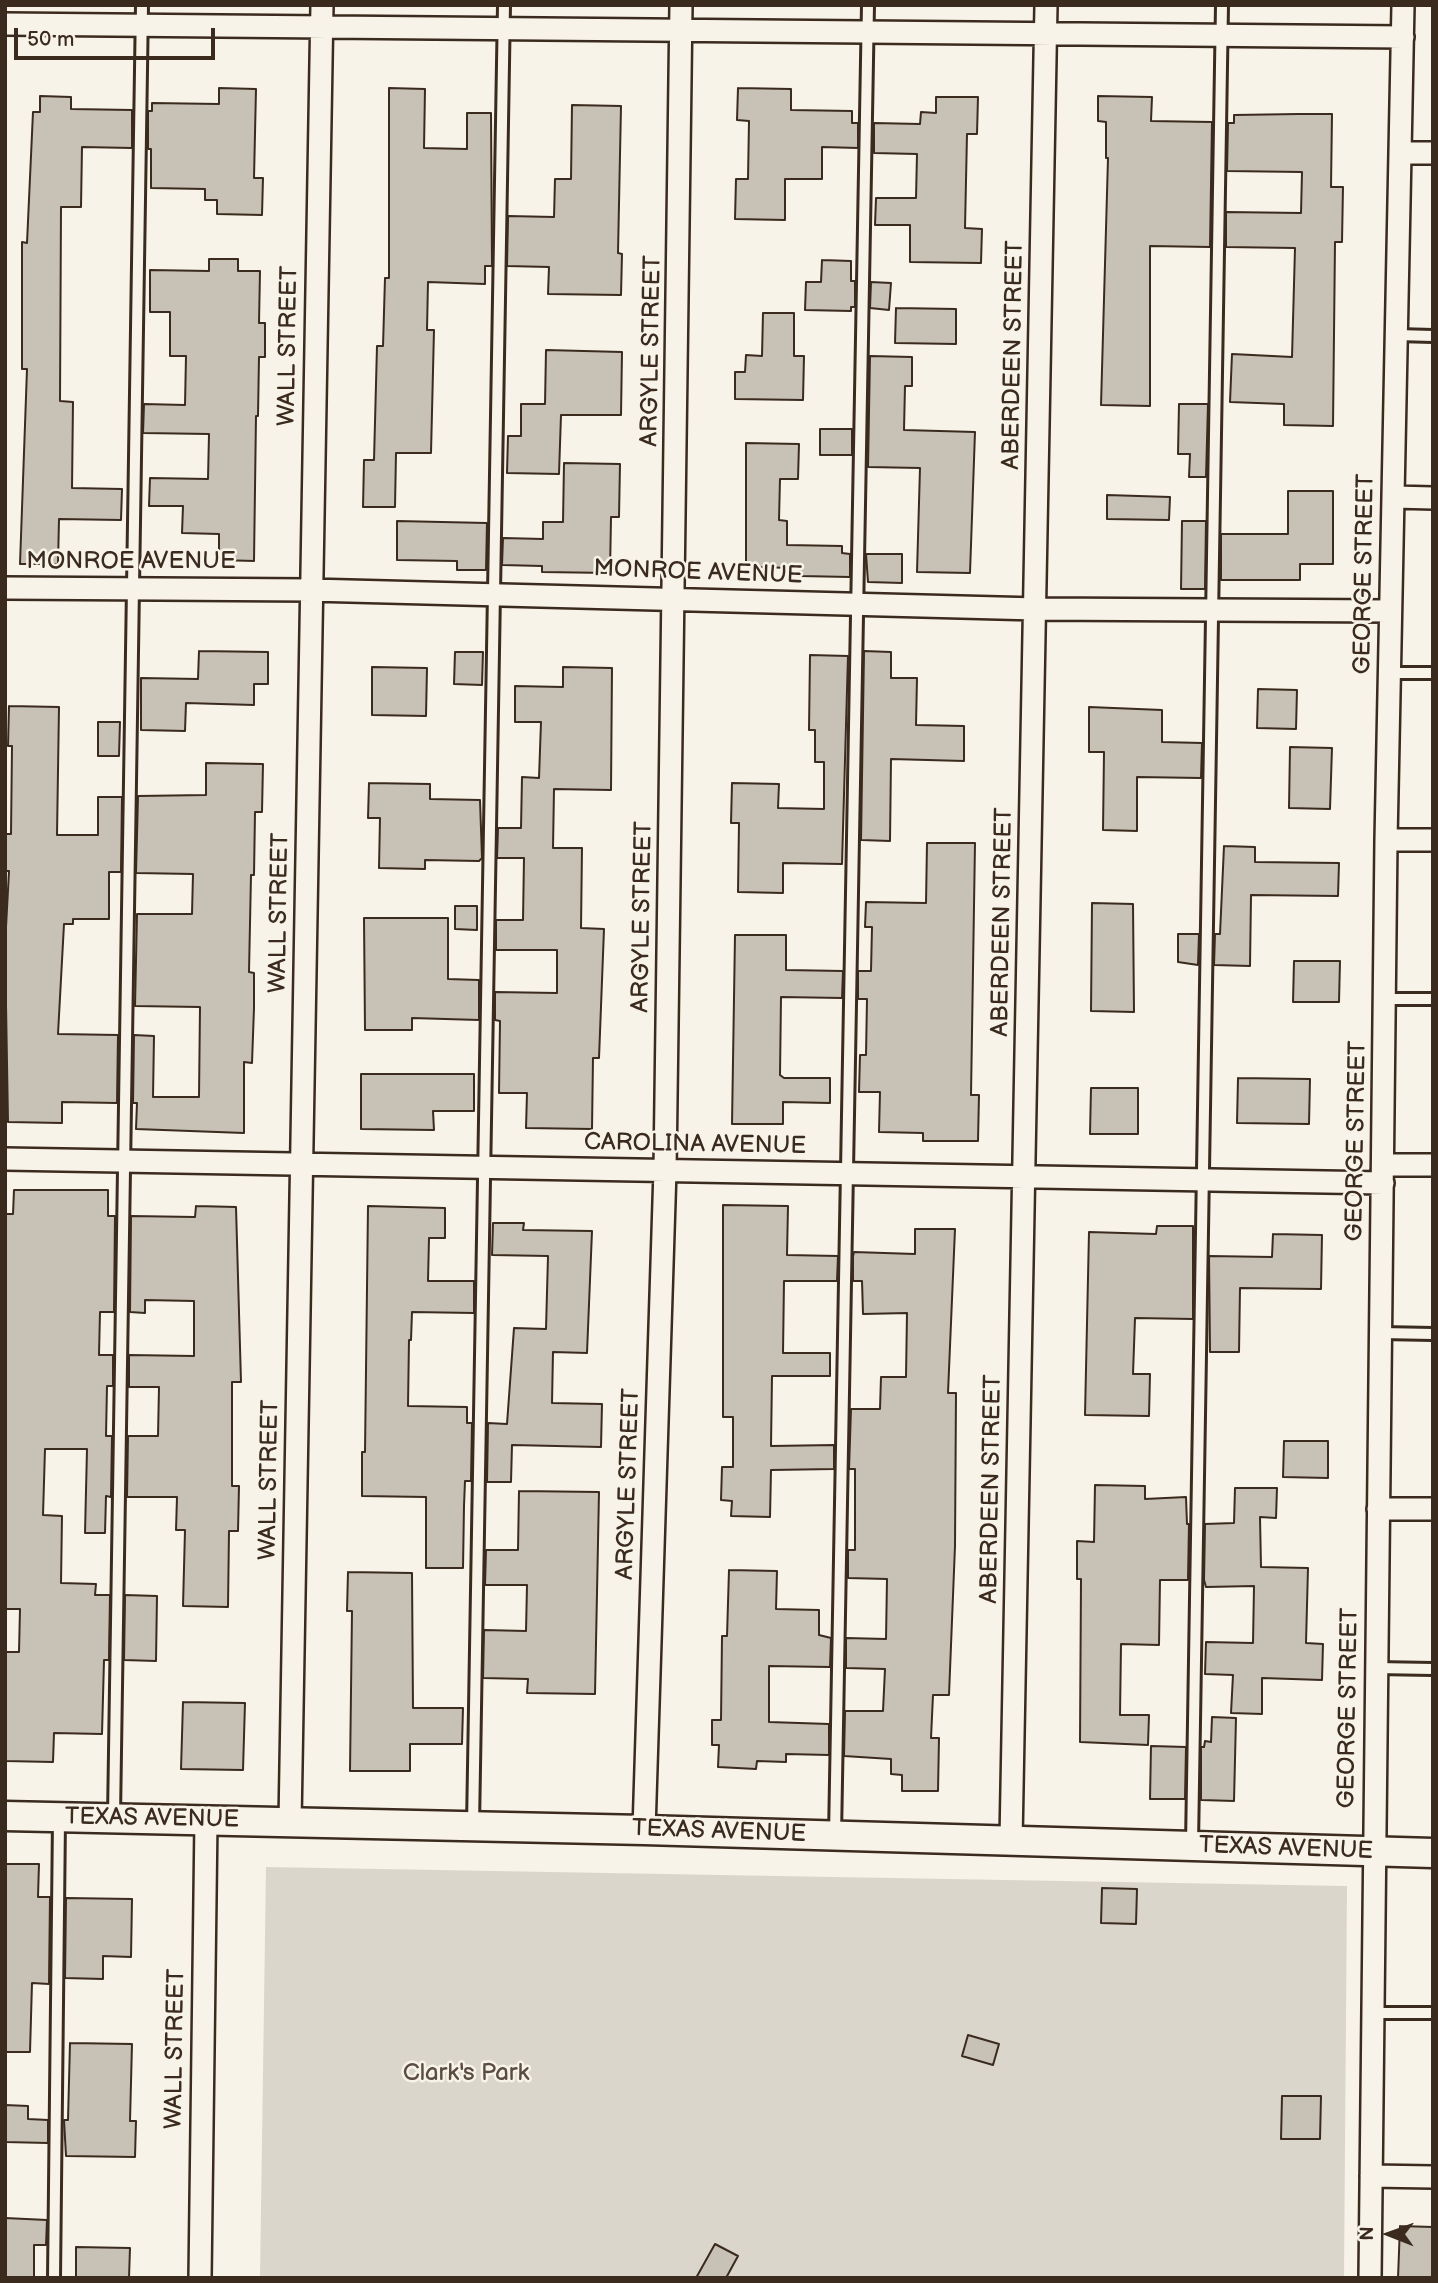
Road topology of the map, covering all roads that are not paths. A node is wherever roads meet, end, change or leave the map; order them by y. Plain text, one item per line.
1 (322, 5) edge
2 (504, 5) edge
3 (681, 5) edge
4 (868, 5) edge
5 (1046, 5) edge
6 (1222, 5) edge
7 (1403, 5) edge
8 (142, 15) edge
9 (5, 24) edge
10 (322, 27) junction
11 (503, 30) junction
12 (681, 32) junction
13 (868, 34) junction
14 (1046, 35) junction
15 (1222, 36) junction
16 (1403, 37) junction
17 (1400, 153) junction
18 (1433, 153) edge
19 (1397, 335) junction
20 (1433, 336) edge
21 (1394, 497) junction
22 (1433, 498) edge
23 (5, 587) edge
24 (131, 588) junction
25 (311, 590) junction
26 (494, 594) junction
27 (675, 599) junction
28 (856, 604) junction
29 (1037, 609) junction
30 (1214, 609) junction
31 (1390, 611) junction
32 (1389, 673) junction
33 (1433, 674) edge
34 (1386, 840) junction
35 (1433, 840) edge
36 (1384, 999) junction
37 (1433, 999) edge
38 (5, 1159) edge
39 (122, 1160) junction
40 (302, 1162) junction
41 (1433, 1165) edge
42 (482, 1166) junction
43 (665, 1170) junction
44 (1383, 1174) junction
45 (848, 1175) junction
46 (1024, 1179) junction
47 (1202, 1181) junction
48 (1381, 1333) junction
49 (1433, 1334) edge
50 (1378, 1509) junction
51 (1433, 1509) edge
52 (1376, 1668) junction
53 (1433, 1669) edge
54 (5, 1816) edge
55 (59, 1817) junction
56 (114, 1818) junction
57 (206, 1820) junction
58 (290, 1822) junction
59 (473, 1826) junction
60 (645, 1830) junction
61 (835, 1835) junction
62 (1011, 1840) junction
63 (1192, 1846) junction
64 (1374, 1852) junction
65 (1433, 1853) edge
66 (1372, 2013) junction
67 (1433, 2013) edge
68 (1371, 2176) junction
69 (1433, 2177) edge
70 (54, 2278) edge
71 (200, 2278) edge
72 (1370, 2278) edge

1 - 10 street, WALL STREET
2 - 11 lane
3 - 12 street, ARGYLE STREET
4 - 13 lane
5 - 14 street, ABERDEEN STREET
6 - 15 lane
7 - 16 street, GEORGE STREET
8 - 9 street
8 - 10 street
8 - 24 lane
10 - 11 street
10 - 25 street, WALL STREET
11 - 12 street
11 - 26 lane
12 - 13 street
12 - 27 street, ARGYLE STREET
13 - 14 street
13 - 28 lane
14 - 15 street
14 - 29 street, ABERDEEN STREET
15 - 16 street
15 - 30 lane
16 - 17 street, GEORGE STREET
17 - 18 street
17 - 19 street, GEORGE STREET
19 - 20 lane
19 - 21 street, GEORGE STREET
21 - 22 street
21 - 31 street, GEORGE STREET
23 - 24 street, MONROE AVENUE
24 - 25 street, MONROE AVENUE
24 - 39 lane
25 - 26 street, MONROE AVENUE
25 - 40 street, WALL STREET
26 - 27 street, MONROE AVENUE
26 - 42 lane
27 - 28 street, MONROE AVENUE
27 - 43 street, ARGYLE STREET
28 - 29 street, MONROE AVENUE
28 - 45 lane
29 - 30 street, MONROE AVENUE
29 - 46 street, ABERDEEN STREET
30 - 31 street, MONROE AVENUE
30 - 47 lane
31 - 32 street, GEORGE STREET
32 - 33 lane
32 - 34 street, GEORGE STREET
34 - 35 street
34 - 36 street, GEORGE STREET
36 - 37 lane
36 - 44 street, GEORGE STREET
38 - 39 street, CAROLINA AVENUE
39 - 40 street, CAROLINA AVENUE
39 - 56 lane
40 - 42 street, CAROLINA AVENUE
40 - 58 street, WALL STREET
41 - 44 street, CAROLINA AVENUE
42 - 43 street, CAROLINA AVENUE
42 - 59 lane
43 - 45 street, CAROLINA AVENUE
43 - 60 street, ARGYLE STREET
44 - 47 street, CAROLINA AVENUE
44 - 48 street, GEORGE STREET
45 - 46 street, CAROLINA AVENUE
45 - 61 lane
46 - 47 street, CAROLINA AVENUE
46 - 62 street, ABERDEEN STREET
47 - 63 lane
48 - 49 lane
48 - 50 street, GEORGE STREET
50 - 51 street
50 - 52 street, GEORGE STREET
52 - 53 lane
52 - 64 street, GEORGE STREET
54 - 55 street, TEXAS AVENUE
55 - 56 street, TEXAS AVENUE
55 - 70 lane
56 - 57 street, TEXAS AVENUE
57 - 58 street, TEXAS AVENUE
57 - 71 street, WALL STREET
58 - 59 street, TEXAS AVENUE
59 - 60 street, TEXAS AVENUE
60 - 61 street, TEXAS AVENUE
61 - 62 street, TEXAS AVENUE
62 - 63 street, TEXAS AVENUE
63 - 64 street, TEXAS AVENUE
64 - 65 street, TEXAS AVENUE
64 - 66 street, GEORGE STREET
66 - 67 lane
66 - 68 street, GEORGE STREET
68 - 69 street
68 - 72 street, GEORGE STREET

